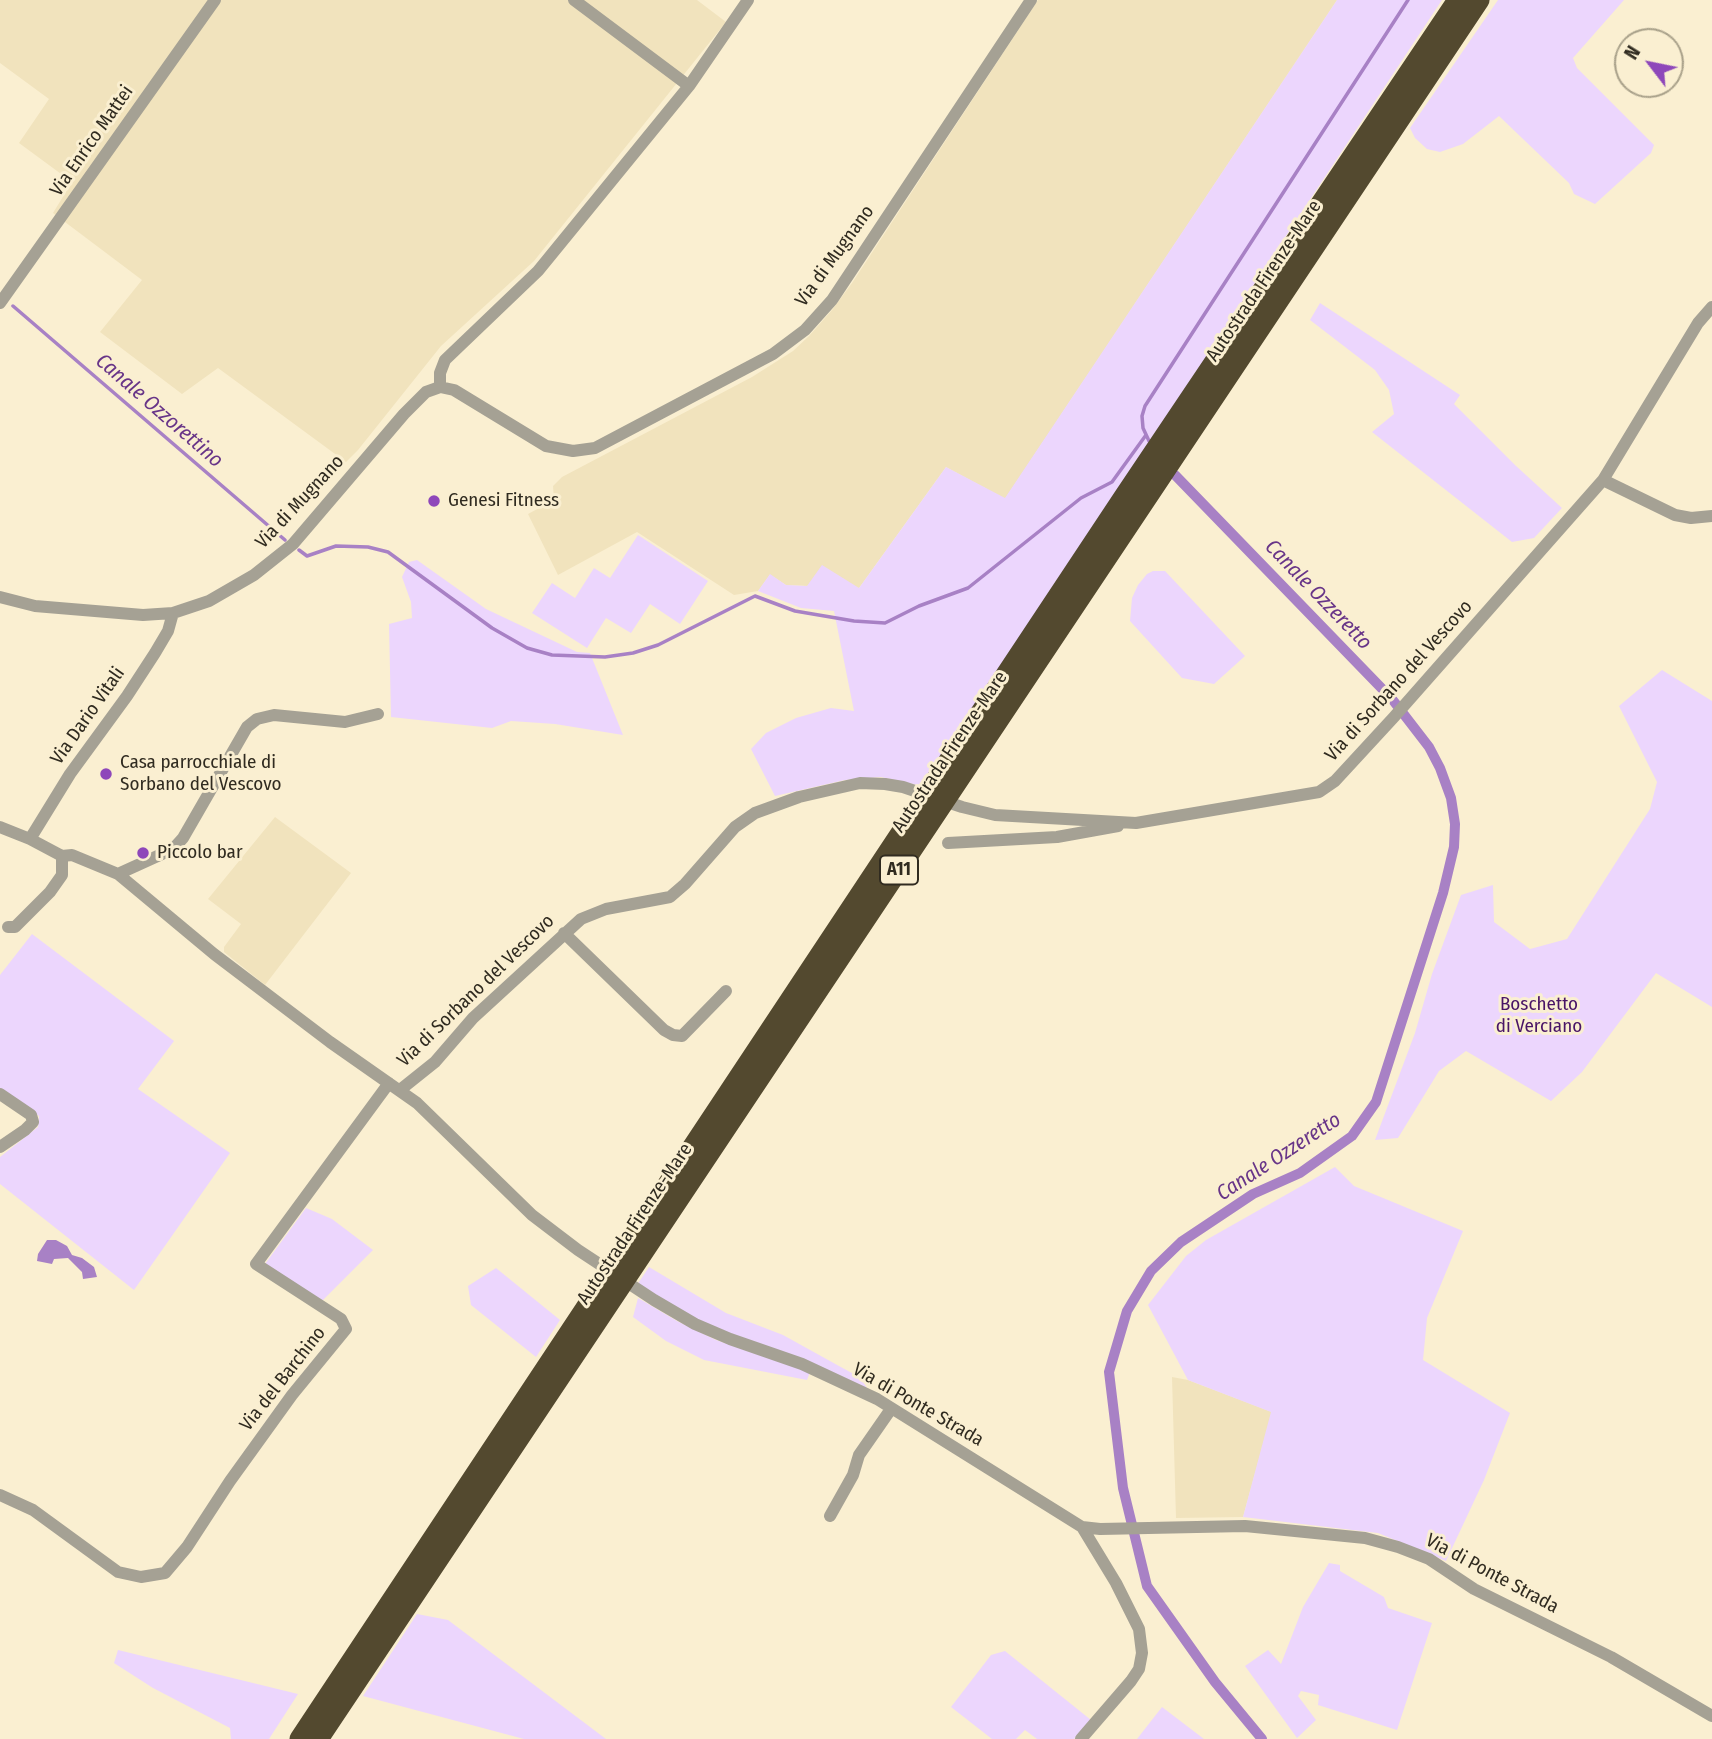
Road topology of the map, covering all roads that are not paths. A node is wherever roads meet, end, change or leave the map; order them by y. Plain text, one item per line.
1 (215, 0) edge
2 (574, 0) edge
3 (748, 0) edge
4 (1031, 0) edge
5 (1458, 0) edge
6 (1479, 0) edge
7 (689, 86) junction
8 (0, 303) edge
9 (1712, 307) edge
10 (440, 387) junction
11 (1603, 480) junction
12 (1712, 516) edge
13 (0, 597) edge
14 (173, 613) junction
15 (378, 714) dead end
16 (1136, 822) junction
17 (0, 827) edge
18 (30, 839) junction
19 (948, 843) dead end
20 (62, 856) junction
21 (118, 874) junction
22 (8, 928) dead end
23 (564, 933) junction
24 (726, 990) dead end
25 (394, 1086) junction
26 (0, 1094) edge
27 (0, 1147) edge
28 (891, 1409) junction
29 (0, 1495) edge
30 (830, 1516) dead end
31 (1083, 1527) junction
32 (1712, 1716) edge
33 (300, 1739) edge
34 (318, 1739) edge
35 (1081, 1739) edge

1 - 8 street, Via Enrico Mattei
2 - 7 street
3 - 7 street
4 - 10 street, Via di Mugnano
5 - 33 highway, Autostrada Firenze-Mare / A11
6 - 34 highway, Autostrada Firenze-Mare / A11
7 - 10 street
9 - 11 street, Via di Sorbano del Vescovo
10 - 14 street, Via di Mugnano
11 - 12 street
11 - 16 street, Via di Sorbano del Vescovo
13 - 14 street, Via di Mugnano
14 - 18 street, Via Dario Vitali
15 - 21 street
16 - 19 street
16 - 23 street, Via di Sorbano del Vescovo
17 - 18 street, Via di Sorbano del Vescovo
18 - 20 street, Via di Sorbano del Vescovo
20 - 21 street, Via di Sorbano del Vescovo
20 - 22 street
21 - 25 street, Via di Sorbano del Vescovo
23 - 24 street
23 - 25 street, Via di Sorbano del Vescovo
25 - 28 street, Via di Ponte Strada
25 - 29 street, Via del Barchino
26 - 27 street
28 - 30 street
28 - 31 street, Via di Ponte Strada
31 - 32 street, Via di Ponte Strada
31 - 35 street

